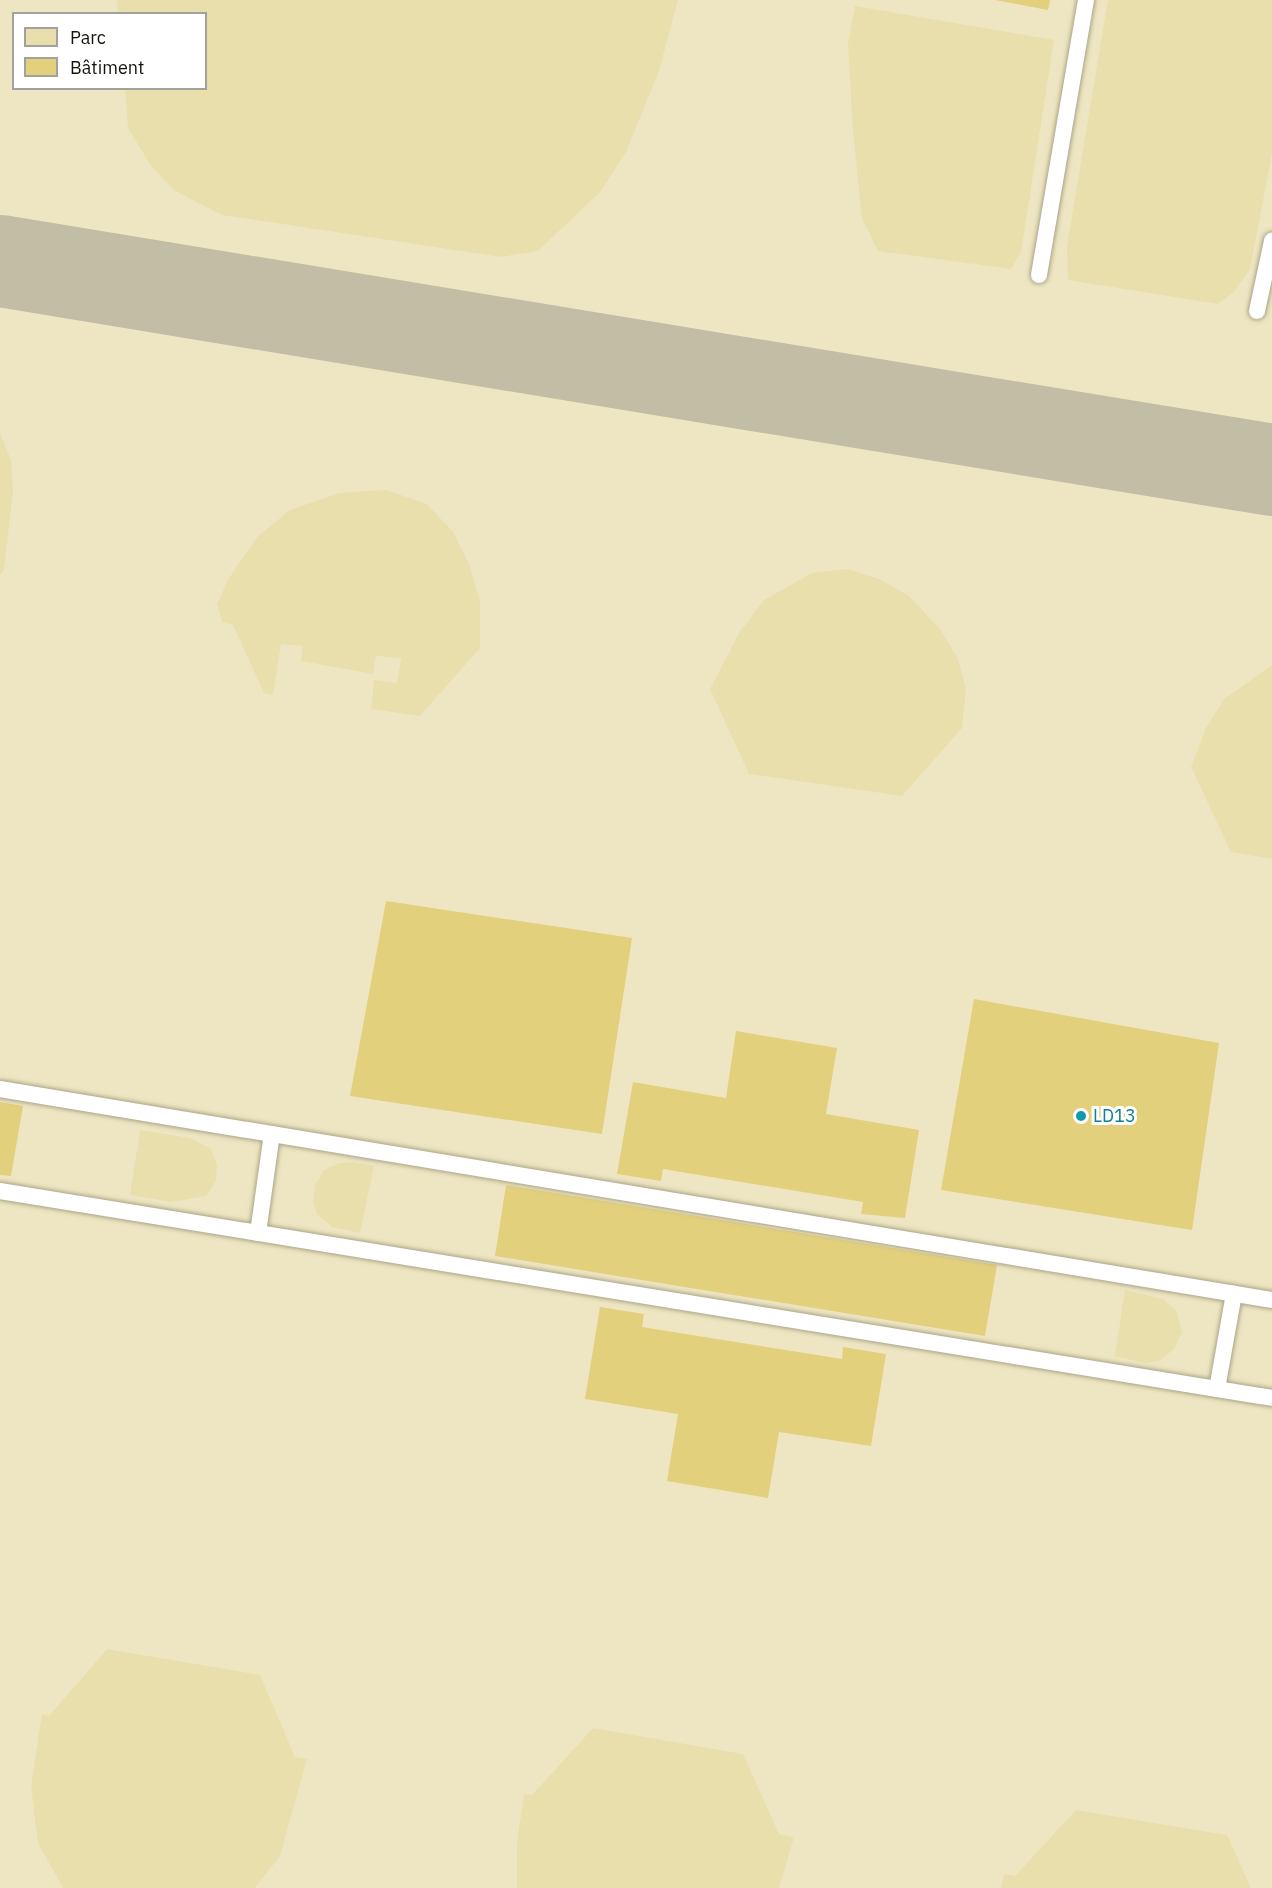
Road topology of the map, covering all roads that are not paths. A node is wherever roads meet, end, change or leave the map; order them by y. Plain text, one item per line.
1 (1086, 0) edge
2 (1272, 241) edge
3 (1039, 275) dead end
4 (1257, 311) dead end
5 (0, 1089) edge
6 (272, 1134) junction
7 (0, 1191) edge
8 (258, 1233) junction
9 (1234, 1294) junction
10 (1272, 1300) edge
11 (1217, 1389) junction
12 (1272, 1398) edge

1 - 3 lane
2 - 4 lane
5 - 6 lane
6 - 8 lane
6 - 9 lane
7 - 8 lane
8 - 11 lane
9 - 10 lane
9 - 11 lane
11 - 12 lane

